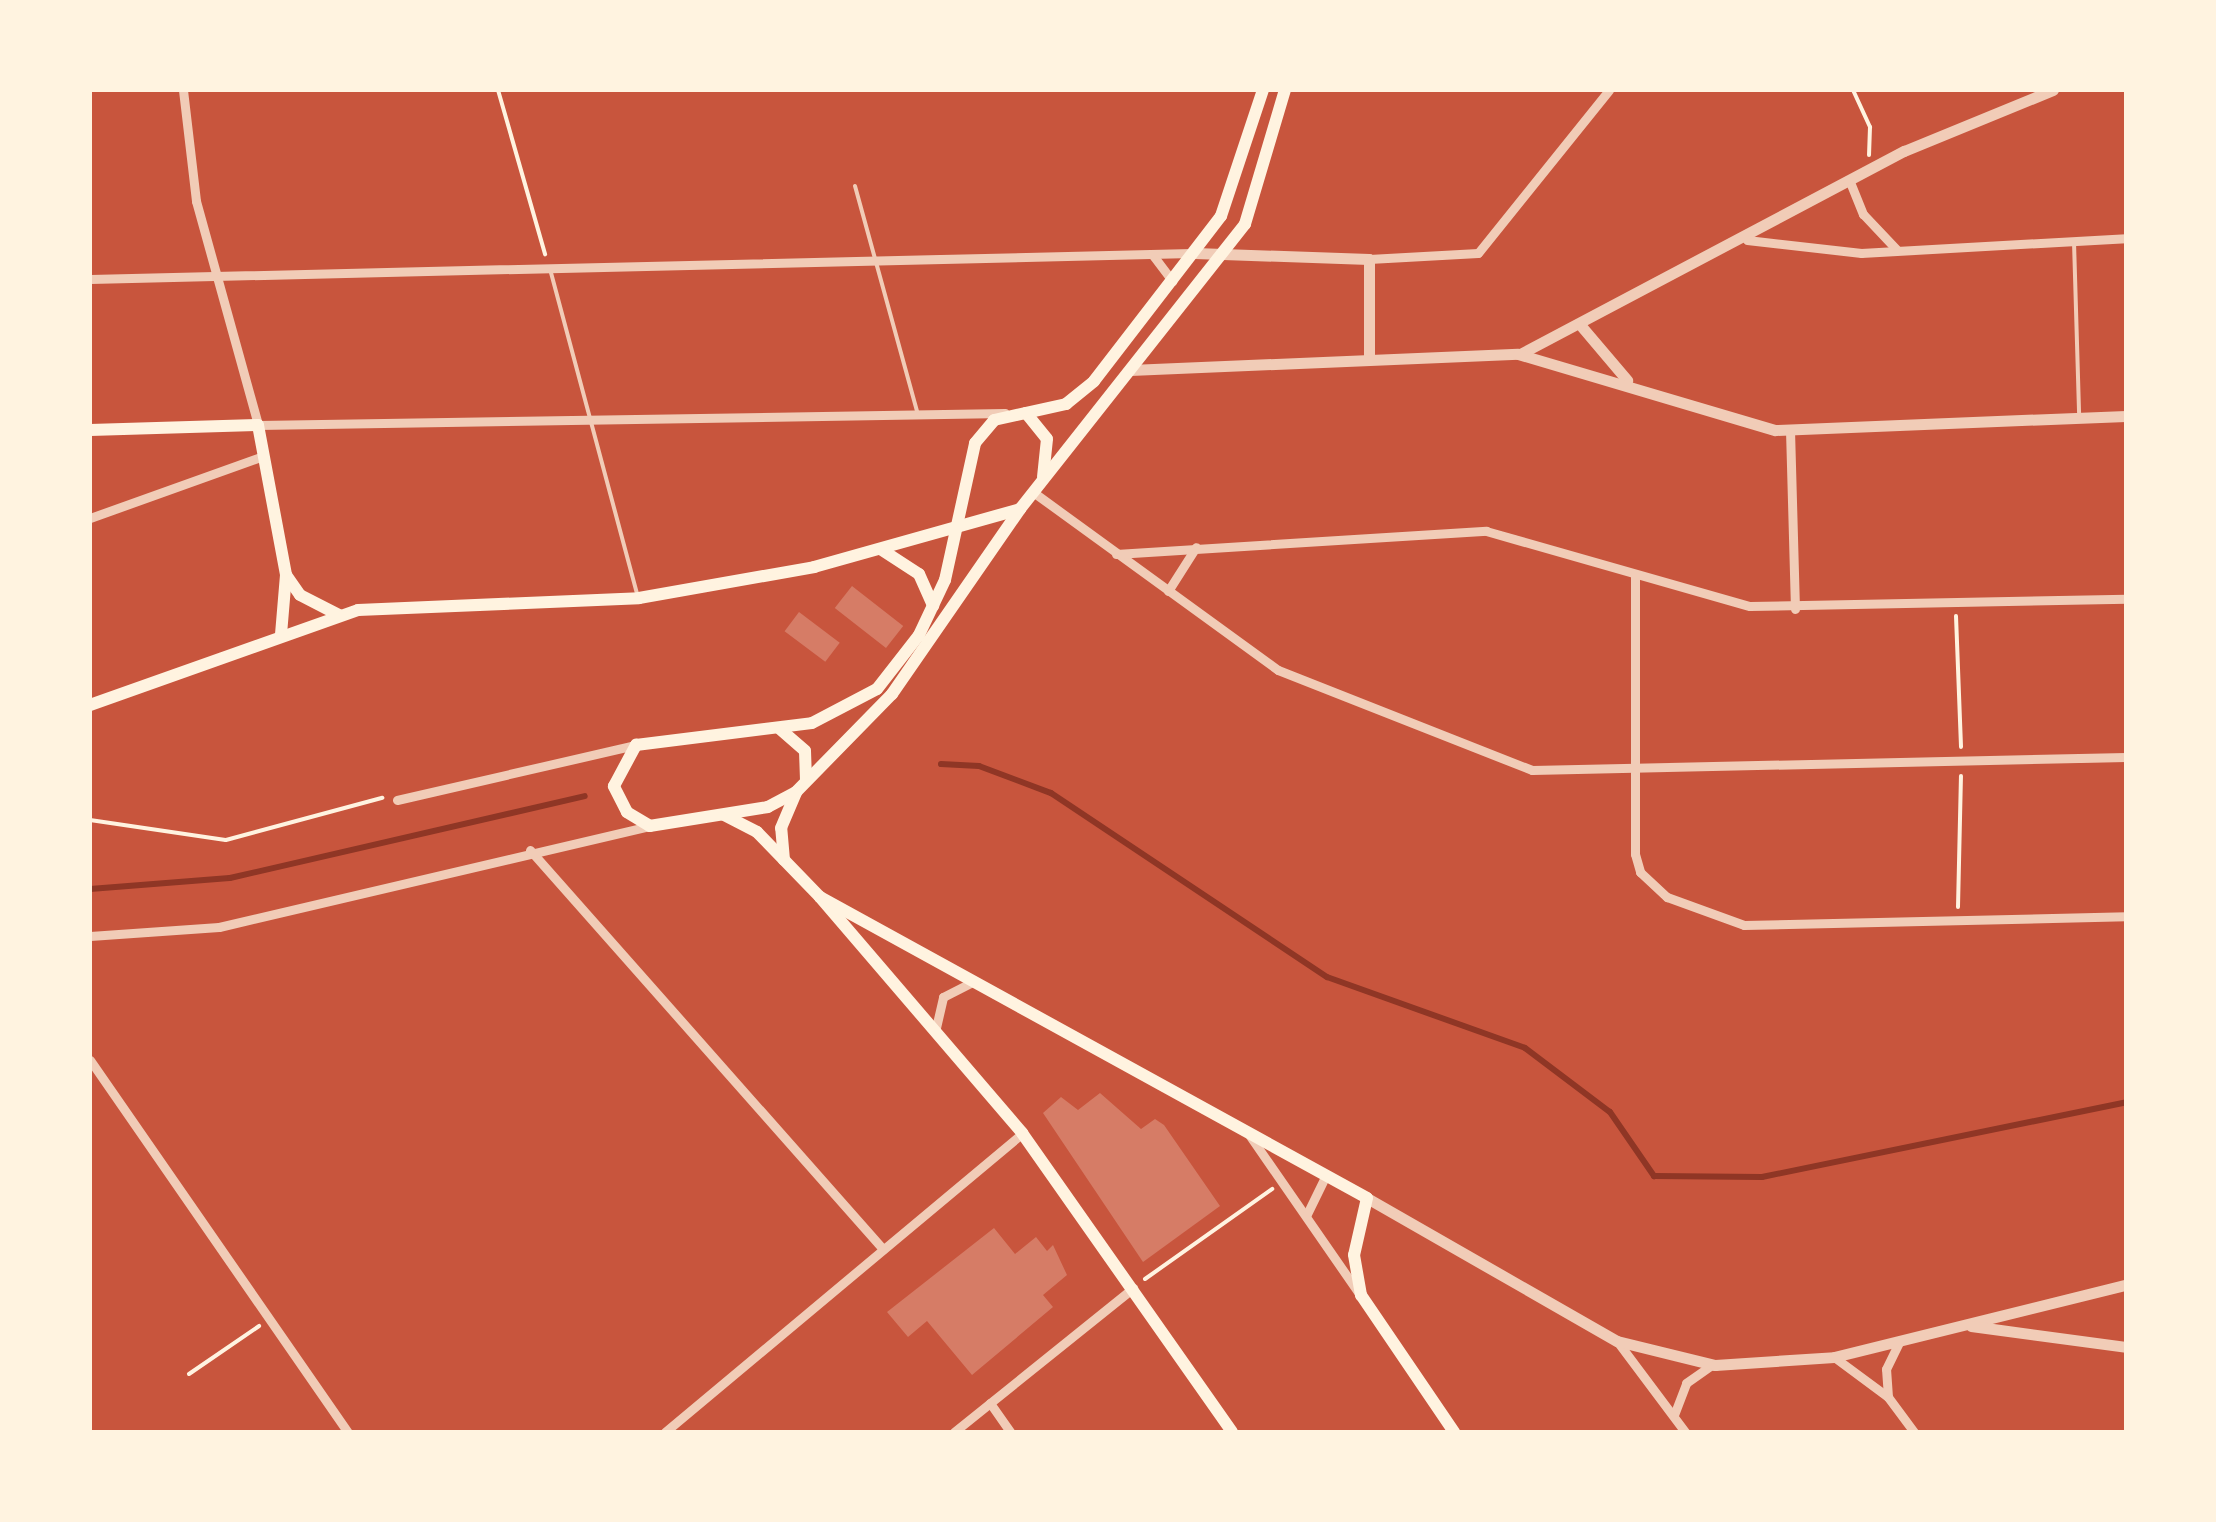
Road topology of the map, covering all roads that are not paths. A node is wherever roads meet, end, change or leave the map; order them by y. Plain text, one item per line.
1 (182, 90) edge
2 (1263, 90) edge
3 (1285, 90) edge
4 (1609, 90) edge
5 (2053, 90) edge
6 (1850, 182) junction
7 (855, 186) dead end
8 (2126, 238) edge
9 (1747, 240) junction
10 (2074, 240) junction
11 (1898, 250) junction
12 (1195, 253) junction
13 (1152, 254) junction
14 (1220, 258) junction
15 (1369, 259) junction
16 (875, 260) junction
17 (549, 268) junction
18 (216, 275) junction
19 (90, 279) edge
20 (1172, 281) junction
21 (1582, 327) junction
22 (1518, 354) junction
23 (1369, 359) junction
24 (1130, 370) junction
25 (1634, 386) junction
26 (1008, 413) junction
27 (1026, 413) junction
28 (918, 414) junction
29 (2126, 416) edge
30 (2079, 418) junction
31 (591, 422) junction
32 (258, 425) junction
33 (90, 430) edge
34 (1790, 430) junction
35 (263, 456) junction
36 (1042, 480) junction
37 (1033, 492) junction
38 (1020, 509) junction
39 (90, 518) edge
40 (953, 530) junction
41 (1198, 546) junction
42 (882, 550) junction
43 (1116, 554) junction
44 (1634, 574) junction
45 (286, 575) junction
46 (1168, 592) junction
47 (638, 598) junction
48 (2126, 598) edge
49 (933, 609) junction
50 (1795, 609) junction
51 (339, 615) junction
52 (282, 635) junction
53 (90, 705) edge
54 (780, 730) junction
55 (636, 745) junction
56 (2126, 757) edge
57 (1632, 771) junction
58 (800, 787) junction
59 (397, 800) road end
60 (722, 814) junction
61 (650, 826) junction
62 (530, 850) junction
63 (784, 860) junction
64 (820, 898) junction
65 (2126, 916) edge
66 (90, 936) edge
67 (984, 983) junction
68 (935, 1033) junction
69 (90, 1060) edge
70 (1246, 1130) junction
71 (1022, 1133) junction
72 (1326, 1175) junction
73 (1366, 1198) junction
74 (1306, 1216) junction
75 (883, 1249) junction
76 (2126, 1285) edge
77 (1133, 1288) junction
78 (1360, 1295) junction
79 (1962, 1324) junction
80 (1900, 1340) junction
81 (1617, 1341) junction
82 (2126, 1347) edge
83 (1834, 1356) junction
84 (1714, 1364) junction
85 (1888, 1397) junction
86 (990, 1403) junction
87 (1674, 1415) junction
88 (348, 1432) edge
89 (666, 1432) edge
90 (954, 1432) edge
91 (1010, 1432) edge
92 (1232, 1432) edge
93 (1454, 1432) edge
94 (1685, 1432) edge
95 (1914, 1432) edge

1 - 18 street
2 - 12 main road
3 - 14 main road
4 - 15 street
5 - 6 street
6 - 9 street
6 - 11 street
7 - 16 lane
8 - 10 street
9 - 11 street
9 - 21 street
10 - 11 street
10 - 30 lane
12 - 13 street
12 - 14 street
12 - 20 main road
13 - 16 street
13 - 20 street
14 - 15 street
14 - 24 main road
15 - 23 street
16 - 17 street
16 - 28 lane
17 - 18 street
17 - 31 lane
18 - 19 street
18 - 32 street
20 - 27 main road
21 - 22 street
21 - 25 street
22 - 23 street
22 - 25 street
23 - 24 street
24 - 36 main road
25 - 34 street
26 - 27 main road
26 - 28 street
26 - 40 main road
27 - 36 main road
28 - 31 street
29 - 30 street
30 - 34 street
31 - 32 street
31 - 47 lane
32 - 33 main road
32 - 35 main road
34 - 50 street
35 - 39 street
35 - 45 main road
36 - 37 main road
37 - 38 main road
37 - 43 street
38 - 40 main road
38 - 58 main road
40 - 42 main road
40 - 49 main road
41 - 43 street
41 - 44 street
41 - 46 street
42 - 47 main road
42 - 49 main road
43 - 46 street
44 - 50 street
44 - 57 street
45 - 51 main road
45 - 52 main road
46 - 57 street
47 - 51 main road
48 - 50 street
49 - 54 main road
51 - 52 main road
52 - 53 main road
54 - 55 main road
54 - 58 main road
55 - 59 street
55 - 61 main road
56 - 57 street
57 - 65 street
58 - 60 main road
58 - 63 main road
60 - 61 main road
60 - 63 main road
61 - 62 street
62 - 66 street
62 - 75 street
63 - 64 main road
64 - 67 main road
64 - 68 main road
67 - 68 street
67 - 70 main road
68 - 71 main road
69 - 88 street
70 - 72 main road
70 - 74 street
71 - 75 street
71 - 77 main road
72 - 73 main road
72 - 74 street
73 - 78 main road
73 - 81 street
74 - 78 street
75 - 89 street
76 - 79 street
77 - 86 street
77 - 92 main road
78 - 93 main road
79 - 80 street
79 - 82 street
80 - 83 street
80 - 85 street
81 - 84 street
81 - 87 street
83 - 84 street
83 - 85 street
84 - 87 street
85 - 95 street
86 - 90 street
86 - 91 street
87 - 94 street

